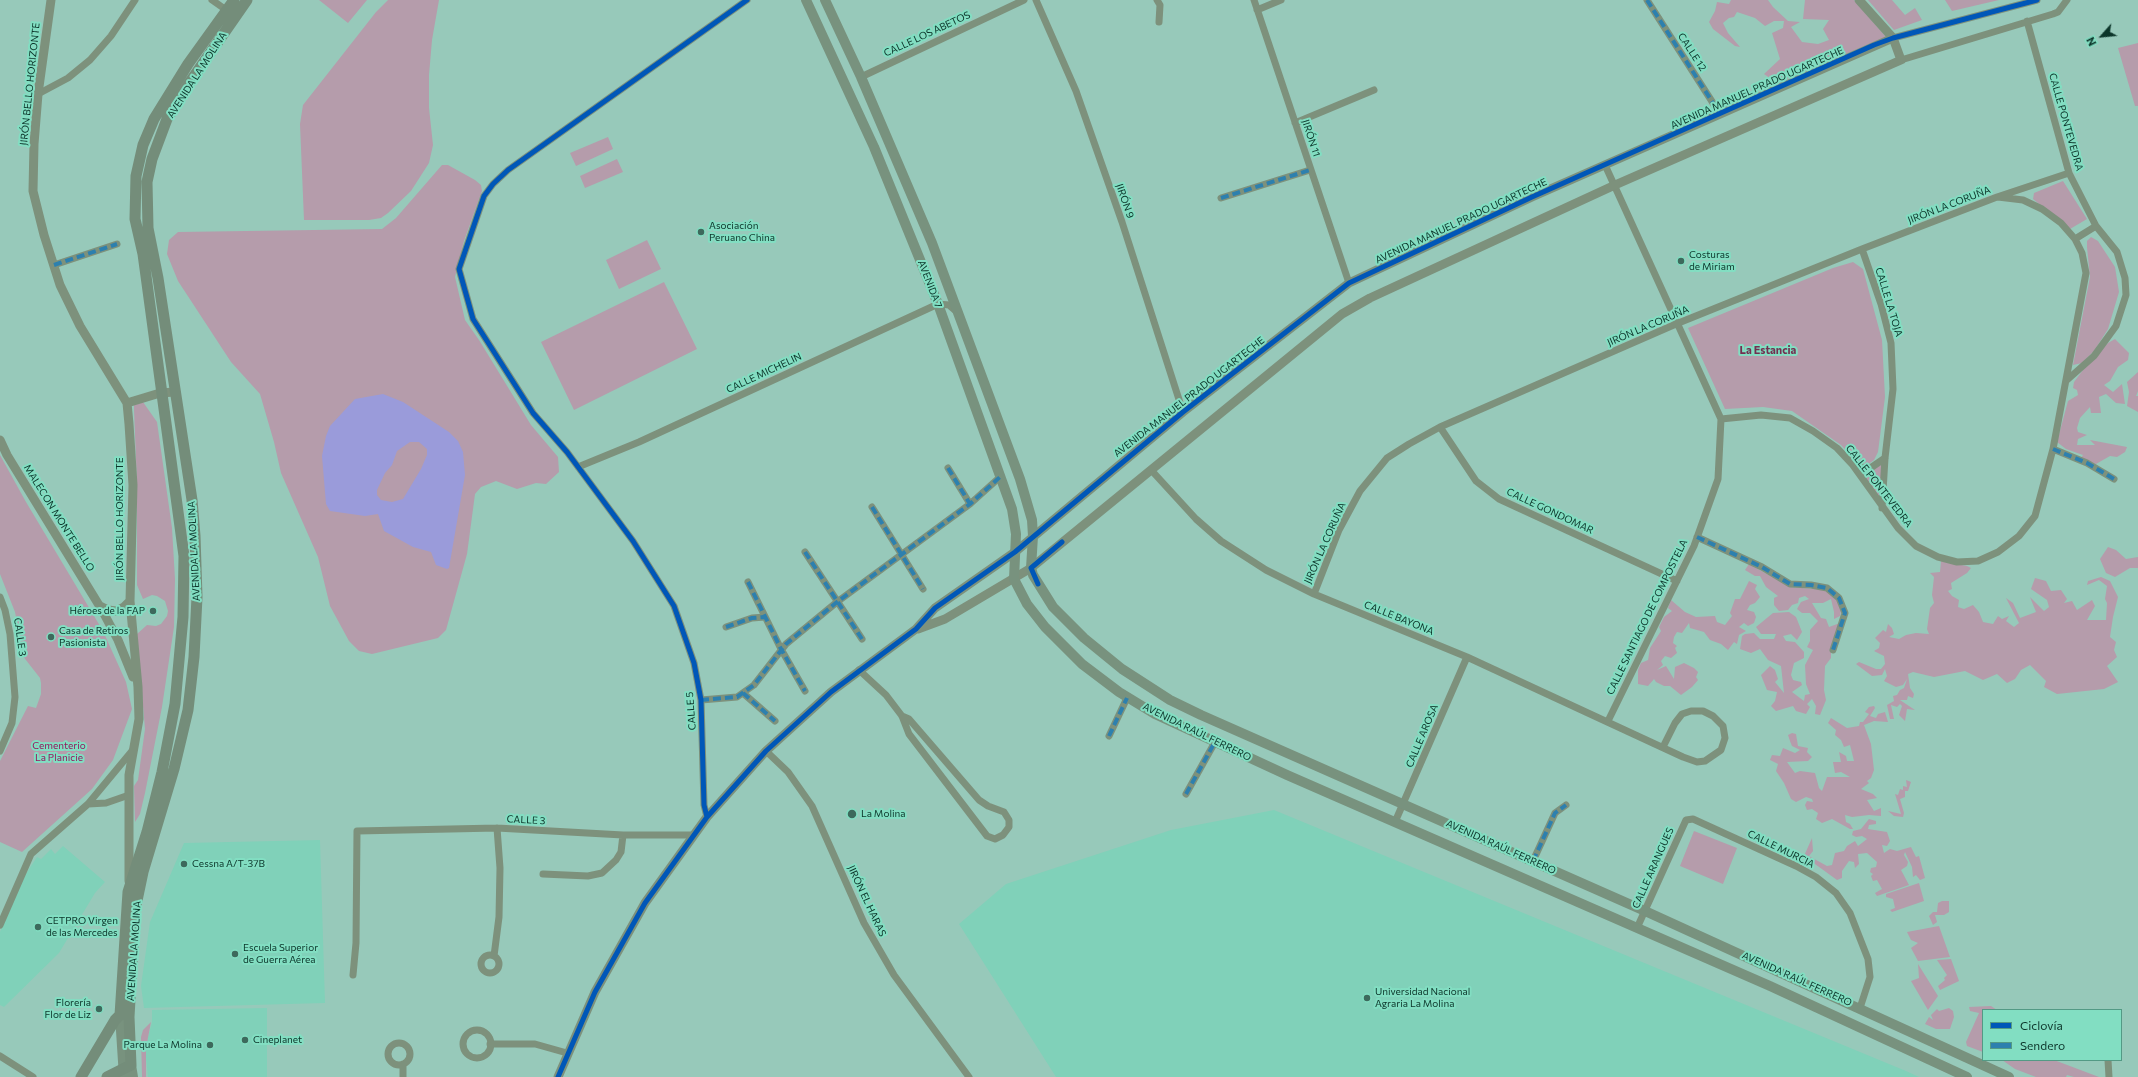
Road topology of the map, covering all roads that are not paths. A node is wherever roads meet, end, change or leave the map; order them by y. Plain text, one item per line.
1 (51, 0) edge
2 (135, 0) edge
3 (212, 0) edge
4 (234, 0) edge
5 (247, 0) edge
6 (747, 0) edge
7 (806, 0) edge
8 (825, 0) edge
9 (1024, 0) edge
10 (1036, 0) edge
11 (1157, 0) edge
12 (1254, 0) edge
13 (1281, 0) edge
14 (1647, 0) edge
15 (1859, 0) edge
16 (2037, 0) edge
17 (2066, 0) edge
18 (1257, 10) junction
19 (231, 14) junction
20 (2026, 21) junction
21 (1159, 22) dead end
22 (1893, 38) junction
23 (1901, 60) junction
24 (861, 77) junction
25 (1374, 90) dead end
26 (38, 94) junction
27 (1720, 114) junction
28 (1295, 123) junction
29 (1605, 165) junction
30 (1310, 170) junction
31 (2069, 173) junction
32 (1615, 185) junction
33 (1997, 197) junction
34 (1221, 198) dead end
35 (2096, 226) junction
36 (2075, 239) junction
37 (932, 243) junction
38 (117, 244) dead end
39 (1862, 249) junction
40 (917, 250) junction
41 (54, 265) junction
42 (1349, 283) junction
43 (938, 304) junction
44 (957, 312) junction
45 (1676, 324) junction
46 (2067, 380) junction
47 (175, 392) junction
48 (162, 393) junction
49 (126, 403) junction
50 (1183, 412) junction
51 (1721, 419) junction
52 (1440, 427) junction
53 (0, 440) edge
54 (2053, 449) junction
55 (1884, 458) junction
56 (1852, 464) junction
57 (578, 467) junction
58 (948, 468) dead end
59 (1152, 471) junction
60 (1000, 477) junction
61 (2114, 479) dead end
62 (970, 504) junction
63 (872, 506) dead end
64 (1882, 508) junction
65 (1034, 536) junction
66 (1697, 537) junction
67 (805, 552) dead end
68 (1015, 552) junction
69 (902, 554) junction
70 (1031, 568) junction
71 (1014, 578) junction
72 (1677, 581) junction
73 (748, 582) dead end
74 (923, 589) dead end
75 (1314, 594) junction
76 (0, 597) edge
77 (130, 601) junction
78 (838, 602) junction
79 (100, 606) junction
80 (765, 617) junction
81 (726, 627) dead end
82 (916, 630) junction
83 (862, 639) dead end
84 (781, 649) junction
85 (1833, 650) dead end
86 (1467, 657) junction
87 (859, 670) junction
88 (138, 687) junction
89 (805, 691) dead end
90 (744, 693) junction
91 (1127, 698) junction
92 (701, 700) junction
93 (1201, 715) junction
94 (902, 716) junction
95 (775, 721) dead end
96 (1608, 721) junction
97 (1195, 732) junction
98 (1109, 736) dead end
99 (1215, 742) junction
100 (1663, 747) junction
101 (0, 751) edge
102 (132, 751) junction
103 (766, 751) junction
104 (951, 767) junction
105 (940, 775) junction
106 (1186, 794) dead end
107 (129, 795) junction
108 (88, 804) junction
109 (1404, 804) junction
110 (1566, 805) dead end
111 (707, 817) junction
112 (1689, 818) joint
113 (1395, 822) junction
114 (497, 828) junction
115 (694, 834) junction
116 (623, 835) junction
117 (1533, 861) junction
118 (543, 874) dead end
119 (128, 892) junction
120 (1646, 911) junction
121 (0, 925) edge
122 (1637, 928) junction
123 (494, 956) dead end
124 (132, 970) junction
125 (353, 975) dead end
126 (1860, 1008) junction
127 (120, 1015) junction
128 (490, 1044) dead end
129 (568, 1053) junction
130 (0, 1056) edge
131 (2108, 1061) edge
132 (403, 1064) dead end
133 (127, 1071) edge
134 (33, 1077) edge
135 (81, 1077) edge
136 (107, 1077) edge
137 (133, 1077) edge
138 (403, 1077) edge
139 (558, 1077) edge
140 (969, 1077) edge
141 (1967, 1077) edge
142 (2009, 1077) edge
143 (2109, 1077) edge

1 - 26 street, JIRÓN BELLO HORIZONTE
2 - 26 street
3 - 19 street
4 - 19 main road, AVENIDA LA MOLINA
5 - 19 main road, AVENIDA LA MOLINA
6 - 57 street, CALLE 5
7 - 40 main road, AVENIDA 7
8 - 24 main road, AVENIDA 7
9 - 24 street, CALLE LOS ABETOS
10 - 50 street, JIRÓN 9
11 - 21 street
12 - 18 street, JIRÓN 11
13 - 18 street
14 - 27 street, CALLE 12
15 - 22 street
16 - 22 street, AVENIDA MANUEL PRADO UGARTECHE
17 - 20 street, AVENIDA MANUEL PRADO UGARTECHE
18 - 28 street, JIRÓN 11
19 - 47 main road, AVENIDA LA MOLINA
19 - 48 main road, AVENIDA LA MOLINA
20 - 23 street, AVENIDA MANUEL PRADO UGARTECHE
20 - 31 street, CALLE PONTEVEDRA
22 - 23 street
22 - 27 street, AVENIDA MANUEL PRADO UGARTECHE
23 - 32 street, AVENIDA MANUEL PRADO UGARTECHE
24 - 37 main road, AVENIDA 7
25 - 28 street
26 - 41 street, JIRÓN BELLO HORIZONTE
27 - 29 street, AVENIDA MANUEL PRADO UGARTECHE
28 - 30 street, JIRÓN 11
29 - 32 street, CALLE SANTIAGO DE COMPOSTELA
29 - 42 street, AVENIDA MANUEL PRADO UGARTECHE
30 - 34 street
30 - 42 street, JIRÓN 11
31 - 33 street, JIRÓN LA CORUÑA
31 - 35 street, CALLE PONTEVEDRA
32 - 45 street, CALLE SANTIAGO DE COMPOSTELA
32 - 59 street, AVENIDA MANUEL PRADO UGARTECHE
33 - 36 street, CALLE PONTEVEDRA
33 - 39 street, JIRÓN LA CORUÑA
35 - 36 street
35 - 46 street, CALLE PONTEVEDRA
36 - 46 street, CALLE PONTEVEDRA
37 - 40 main road
37 - 44 main road, AVENIDA 7
38 - 41 street
39 - 45 street, JIRÓN LA CORUÑA
39 - 55 street, CALLE LA TOJA
40 - 43 main road, AVENIDA 7
41 - 49 street, JIRÓN BELLO HORIZONTE
42 - 50 street, AVENIDA MANUEL PRADO UGARTECHE
43 - 44 street
43 - 57 street, CALLE MICHELIN
43 - 60 main road, AVENIDA 7
44 - 65 main road, AVENIDA 7
45 - 51 street, CALLE SANTIAGO DE COMPOSTELA
45 - 52 street, JIRÓN LA CORUÑA
46 - 54 street, CALLE PONTEVEDRA
47 - 48 street
47 - 124 main road, AVENIDA LA MOLINA
48 - 49 street
48 - 119 main road, AVENIDA LA MOLINA
49 - 77 street, JIRÓN BELLO HORIZONTE
50 - 65 street, AVENIDA MANUEL PRADO UGARTECHE
51 - 56 street, CALLE PONTEVEDRA
51 - 66 street, CALLE SANTIAGO DE COMPOSTELA
52 - 72 street, CALLE GONDOMAR
52 - 75 street, JIRÓN LA CORUÑA
53 - 79 street, MALECON MONTE BELLO
54 - 61 street
54 - 64 street, CALLE PONTEVEDRA
55 - 56 street
55 - 64 street, CALLE LA TOJA
56 - 64 street, CALLE PONTEVEDRA
57 - 92 street, CALLE 5
58 - 62 street
59 - 70 street, AVENIDA MANUEL PRADO UGARTECHE
59 - 75 street, CALLE BAYONA
60 - 62 street
60 - 68 main road, AVENIDA 7
62 - 69 street
63 - 69 street
65 - 68 street, AVENIDA MANUEL PRADO UGARTECHE
65 - 70 main road, AVENIDA 7
66 - 72 street, CALLE SANTIAGO DE COMPOSTELA
66 - 85 street
67 - 78 street
68 - 71 main road, AVENIDA 7
68 - 82 street, AVENIDA MANUEL PRADO UGARTECHE
69 - 74 street
69 - 78 street
70 - 71 street, AVENIDA MANUEL PRADO UGARTECHE
70 - 93 main road, AVENIDA RAÚL FERRERO
71 - 82 street, AVENIDA MANUEL PRADO UGARTECHE
71 - 91 main road, AVENIDA RAÚL FERRERO
72 - 96 street, CALLE SANTIAGO DE COMPOSTELA
73 - 80 street
75 - 86 street, CALLE BAYONA
76 - 101 street, CALLE 3
77 - 79 street
77 - 88 street, JIRÓN BELLO HORIZONTE
78 - 83 street
78 - 84 street
79 - 88 street, MALECON MONTE BELLO
80 - 81 street
80 - 84 street
82 - 87 street, AVENIDA MANUEL PRADO UGARTECHE
84 - 89 street
84 - 90 street
86 - 96 street, CALLE BAYONA
86 - 109 street, CALLE AROSA
87 - 94 street
87 - 103 street, AVENIDA MANUEL PRADO UGARTECHE
88 - 102 street, JIRÓN BELLO HORIZONTE
90 - 92 street
90 - 95 street
91 - 97 main road, AVENIDA RAÚL FERRERO
91 - 98 street
92 - 111 street, CALLE 5
93 - 97 main road
93 - 109 main road, AVENIDA RAÚL FERRERO
94 - 104 street
94 - 105 street
96 - 100 street, CALLE BAYONA
97 - 99 main road, AVENIDA RAÚL FERRERO
99 - 106 street
99 - 113 main road, AVENIDA RAÚL FERRERO
100 - 100 street, CALLE BAYONA
102 - 107 street, JIRÓN BELLO HORIZONTE
102 - 108 street
103 - 111 street, AVENIDA MANUEL PRADO UGARTECHE
103 - 140 street, JIRÓN EL HARAS
104 - 105 street
104 - 105 street
107 - 108 street
107 - 119 street, JIRÓN BELLO HORIZONTE
108 - 121 street
109 - 113 street, CALLE AROSA
109 - 117 main road, AVENIDA RAÚL FERRERO
110 - 117 street
111 - 115 street, AVENIDA MANUEL PRADO UGARTECHE
112 - 120 street, CALLE ARANGUES
112 - 126 street, CALLE MURCIA
113 - 122 main road, AVENIDA RAÚL FERRERO
114 - 116 street, CALLE 3
114 - 123 street
114 - 125 street, CALLE 3
115 - 116 street, CALLE 3
115 - 129 street, AVENIDA MANUEL PRADO UGARTECHE
116 - 118 street
117 - 120 main road, AVENIDA RAÚL FERRERO
119 - 124 main road
119 - 127 main road, AVENIDA LA MOLINA
120 - 122 street, CALLE ARANGUES
120 - 126 main road, AVENIDA RAÚL FERRERO
122 - 141 main road, AVENIDA RAÚL FERRERO
124 - 133 main road, AVENIDA LA MOLINA
126 - 142 main road, AVENIDA RAÚL FERRERO
127 - 133 main road, AVENIDA LA MOLINA
127 - 135 main road
128 - 129 street
129 - 139 street, AVENIDA MANUEL PRADO UGARTECHE
130 - 134 street
131 - 143 street
132 - 138 street
133 - 136 main road
133 - 137 main road, AVENIDA LA MOLINA

